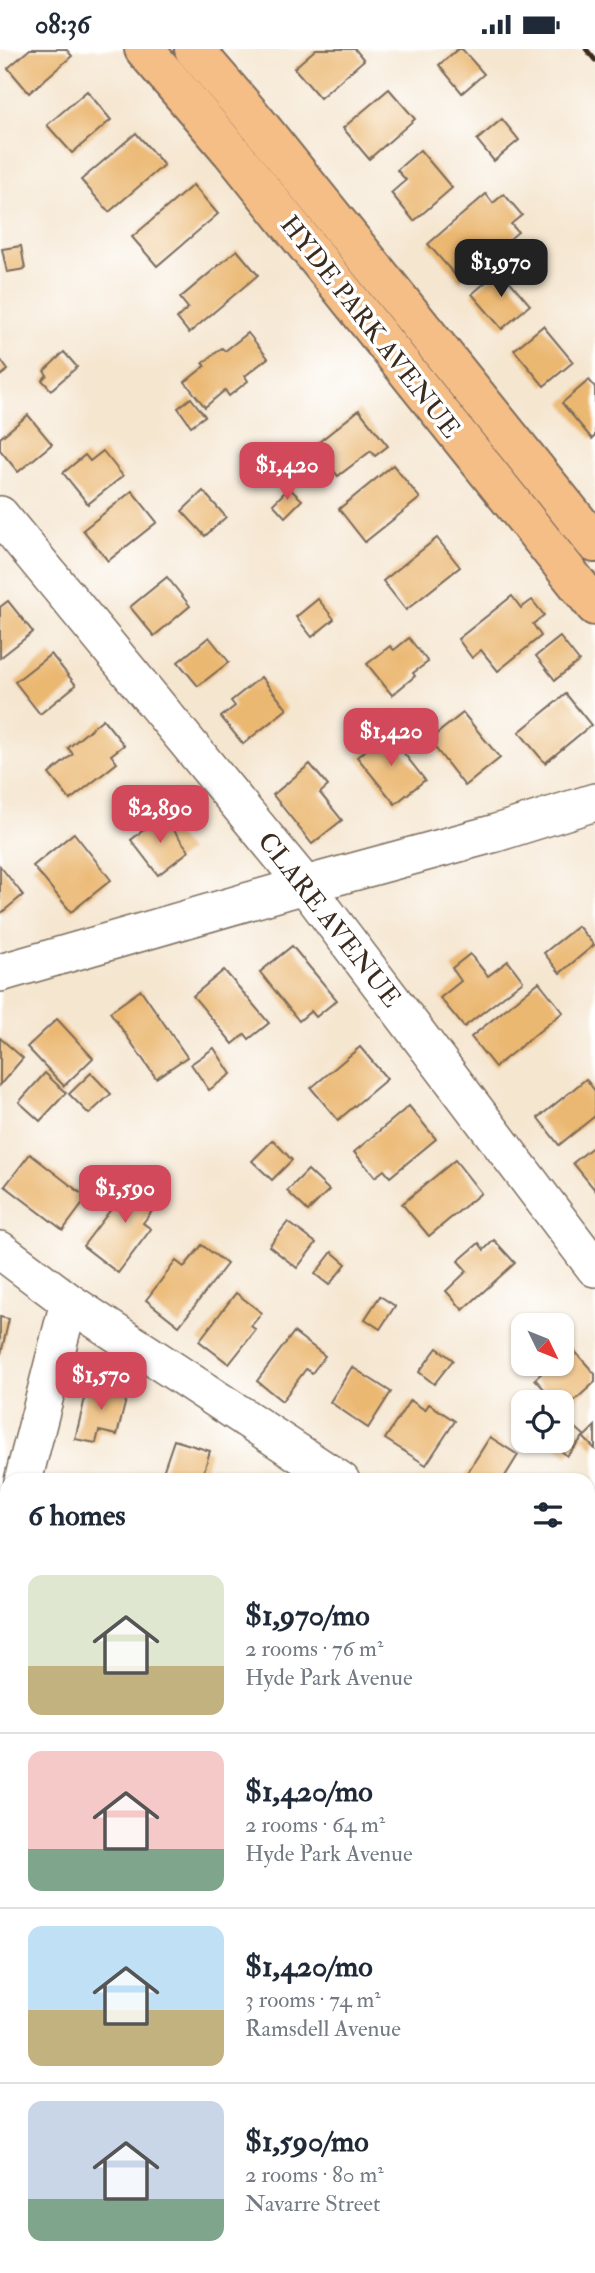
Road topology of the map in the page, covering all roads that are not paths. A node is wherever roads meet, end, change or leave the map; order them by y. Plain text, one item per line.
1 (144, 49) edge
2 (194, 49) edge
3 (0, 515) edge
4 (595, 543) edge
5 (595, 606) edge
6 (595, 802) edge
7 (305, 885) junction
8 (0, 973) edge
9 (0, 1250) edge
10 (595, 1268) edge
11 (69, 1302) junction
12 (25, 1473) edge
13 (329, 1473) edge

1 - 5 main road, HYDE PARK AVENUE
2 - 4 main road, HYDE PARK AVENUE
3 - 7 street, CLARE AVENUE
6 - 7 street
7 - 8 street
7 - 10 street, CLARE AVENUE
9 - 11 street
11 - 12 street
11 - 13 street

